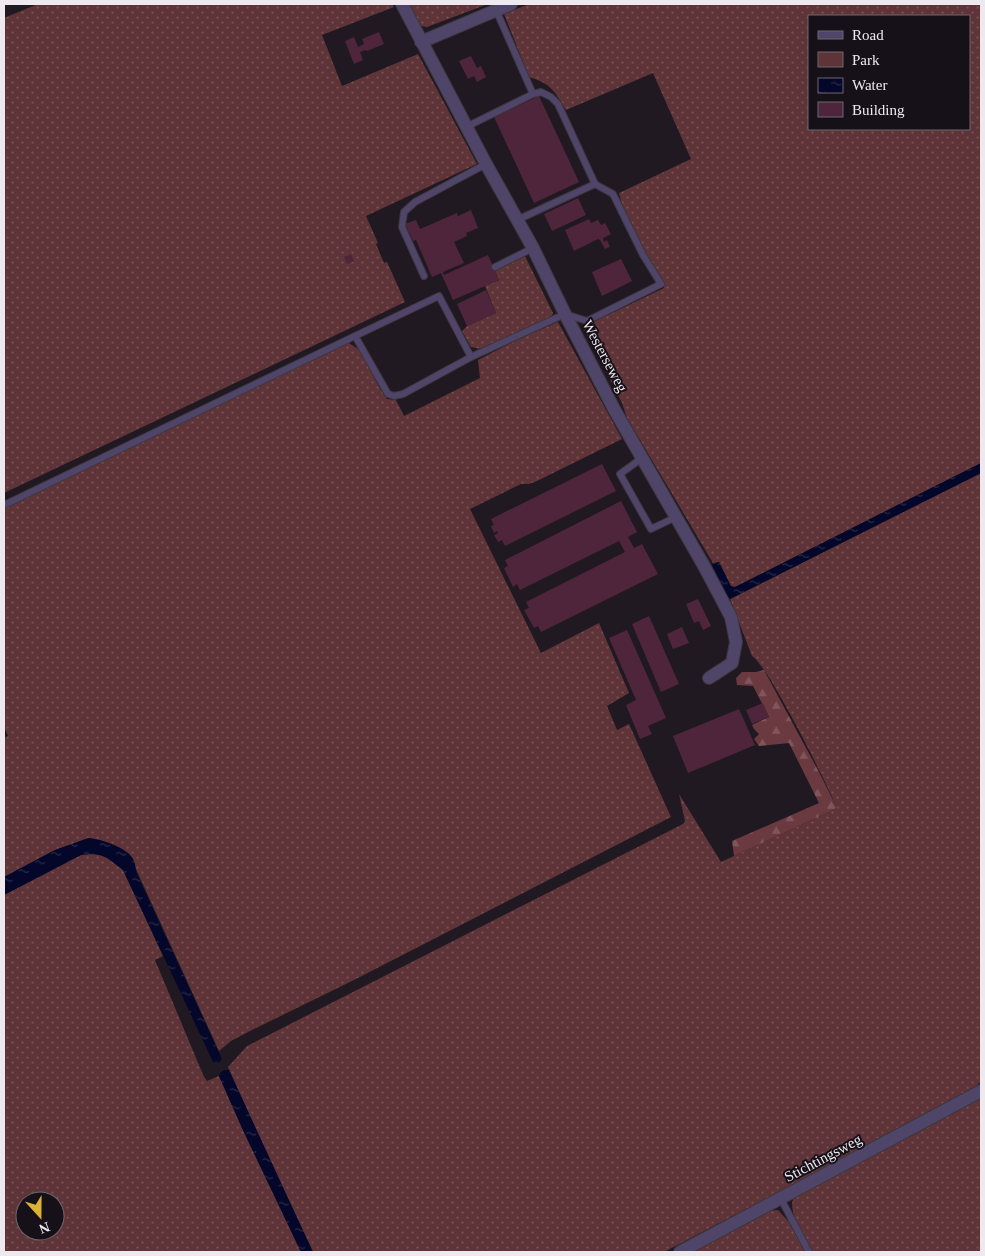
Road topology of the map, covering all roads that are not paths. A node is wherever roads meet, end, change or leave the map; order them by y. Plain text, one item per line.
1 (402, 4) edge
2 (511, 4) edge
3 (496, 10) junction
4 (421, 42) junction
5 (533, 94) junction
6 (466, 127) junction
7 (486, 164) junction
8 (595, 184) junction
9 (517, 220) junction
10 (533, 248) junction
11 (495, 266) dead end
12 (424, 276) dead end
13 (565, 314) junction
14 (355, 336) junction
15 (471, 358) junction
16 (642, 458) junction
17 (4, 505) edge
18 (676, 517) junction
19 (709, 678) dead end
20 (981, 1091) edge
21 (781, 1199) junction
22 (680, 1252) edge
23 (808, 1252) edge

1 - 4 street, Westerseweg
2 - 3 street
3 - 4 street
3 - 5 lane
4 - 6 street, Westerseweg
5 - 6 lane
5 - 8 lane
6 - 7 street, Westerseweg
7 - 9 street, Westerseweg
7 - 12 lane
8 - 9 lane
8 - 13 lane
9 - 10 street, Westerseweg
10 - 11 lane
10 - 13 street, Westerseweg
13 - 15 lane
13 - 16 street, Westerseweg
14 - 15 lane
14 - 15 lane
14 - 17 lane
16 - 18 street, Westerseweg
16 - 18 lane
18 - 19 street, Westerseweg
20 - 21 street, Stichtingsweg
21 - 22 street, Stichtingsweg
21 - 23 lane

